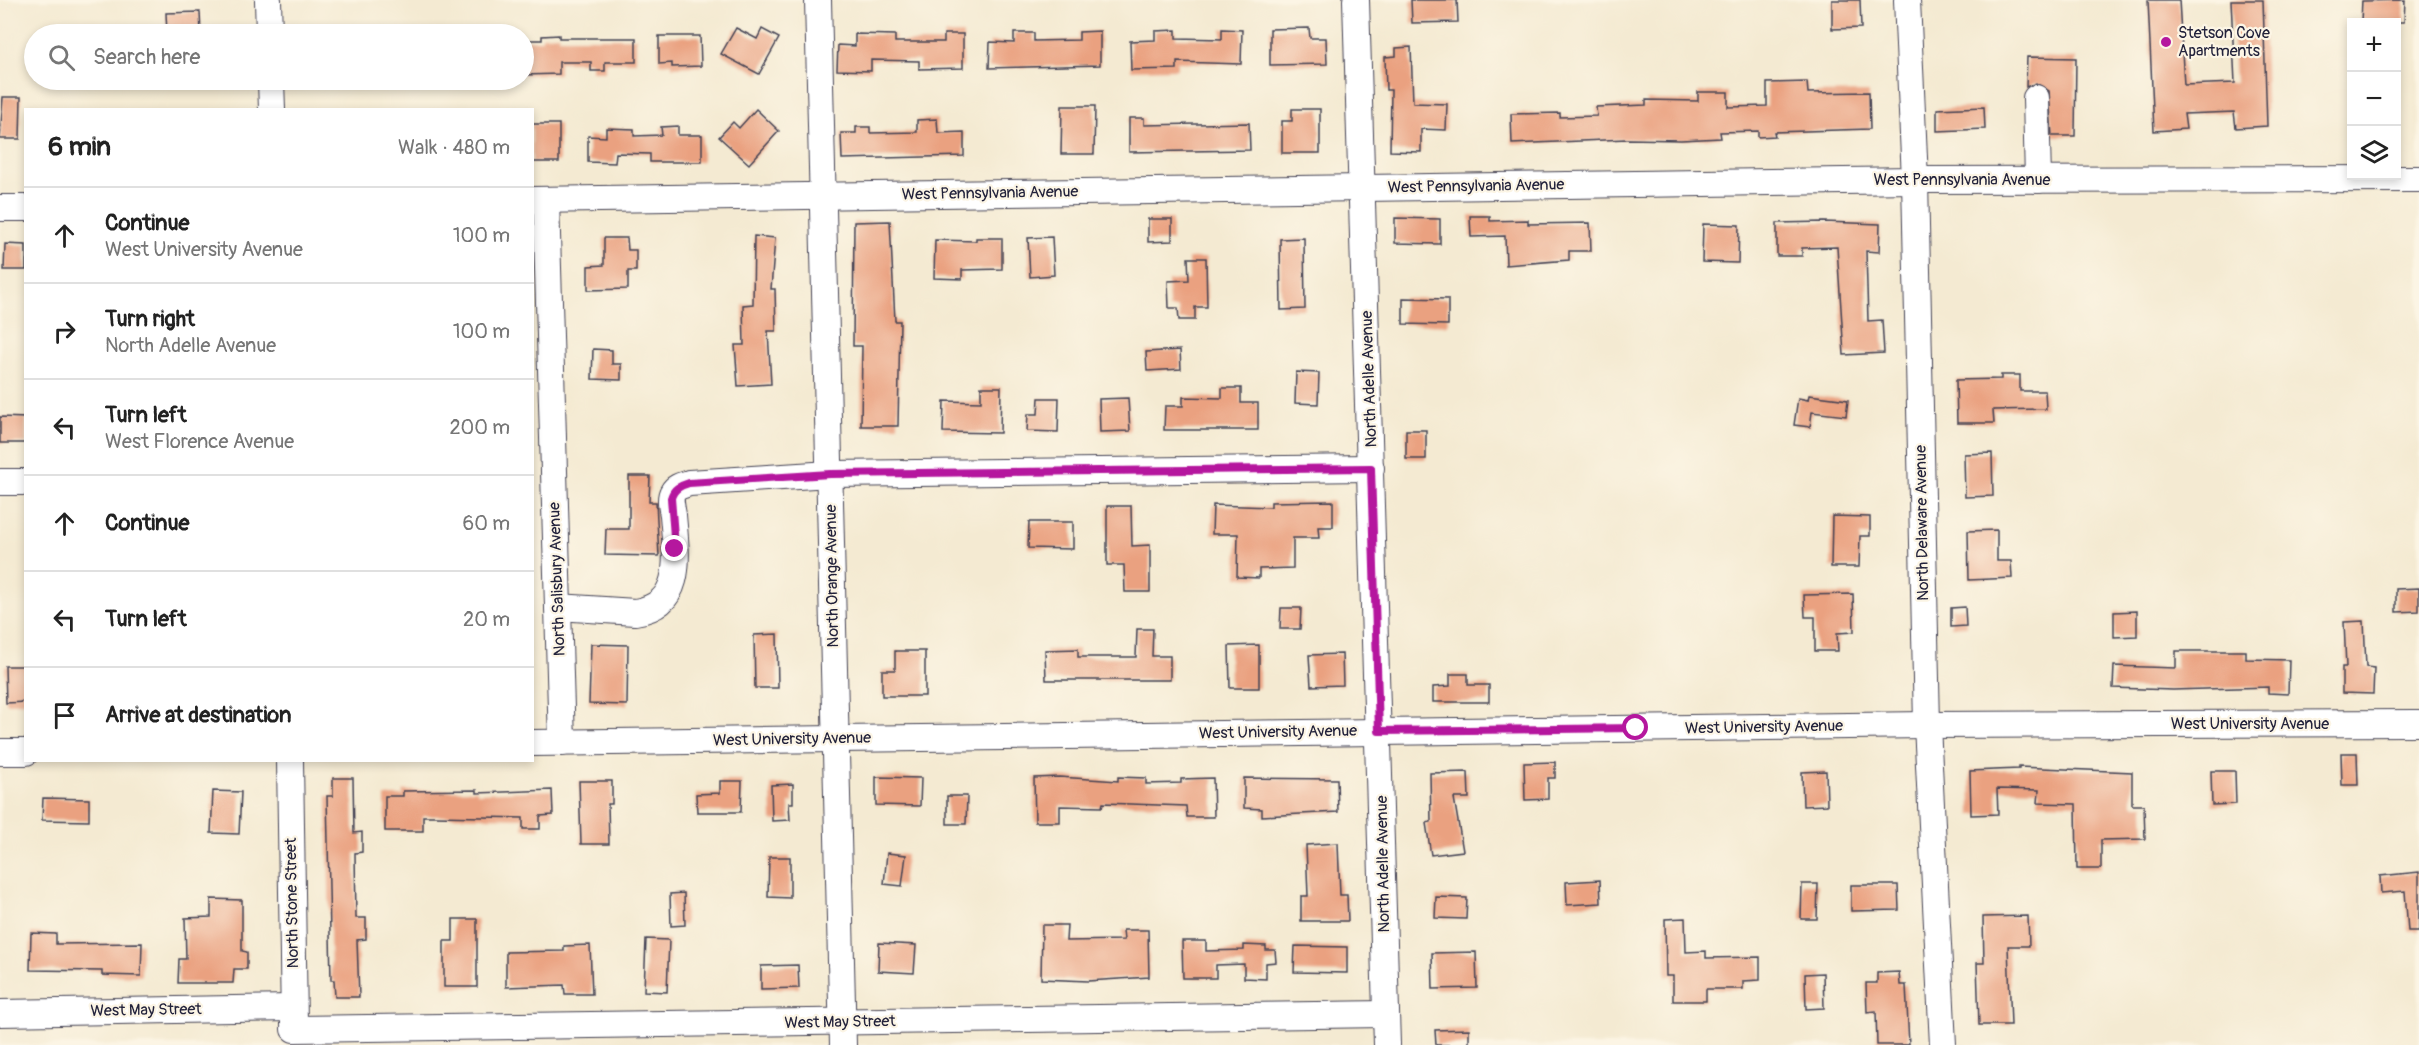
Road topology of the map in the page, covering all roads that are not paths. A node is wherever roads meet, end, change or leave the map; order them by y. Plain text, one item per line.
1 (268, 0) edge
2 (818, 0) edge
3 (1356, 0) edge
4 (1907, 0) edge
5 (269, 24) edge
6 (271, 90) edge
7 (2036, 98) dead end
8 (272, 108) edge
9 (2419, 179) edge
10 (1915, 180) junction
11 (2038, 180) junction
12 (1363, 188) junction
13 (822, 196) junction
14 (539, 200) edge
15 (0, 208) edge
16 (24, 208) edge
17 (1371, 468) junction
18 (830, 474) junction
19 (0, 482) edge
20 (24, 482) edge
21 (558, 607) junction
22 (2419, 723) edge
23 (1927, 725) junction
24 (1379, 731) junction
25 (836, 738) junction
26 (562, 743) junction
27 (534, 744) edge
28 (0, 752) edge
29 (24, 752) edge
30 (290, 762) edge
31 (0, 1013) edge
32 (1386, 1014) junction
33 (294, 1027) edge
34 (843, 1033) edge
35 (1387, 1045) edge
36 (1943, 1045) edge

1 - 5 street
2 - 13 street, North Orange Avenue
3 - 12 street, North Adelle Avenue
4 - 10 street, North Delaware Avenue
6 - 8 street
7 - 11 street
9 - 11 street, West Pennsylvania Avenue
10 - 11 street, West Pennsylvania Avenue
10 - 12 street, West Pennsylvania Avenue
10 - 23 street, North Delaware Avenue
12 - 13 street, West Pennsylvania Avenue
12 - 17 street, North Adelle Avenue
13 - 14 street, West Pennsylvania Avenue
13 - 18 street, North Orange Avenue
14 - 21 street, North Salisbury Avenue
15 - 16 street
17 - 18 street
17 - 24 street, North Adelle Avenue
18 - 21 street
18 - 25 street, North Orange Avenue
19 - 20 street
21 - 26 street, North Salisbury Avenue
22 - 23 street, West University Avenue
23 - 24 street, West University Avenue
23 - 36 street, North Delaware Avenue
24 - 25 street, West University Avenue
24 - 32 street, North Adelle Avenue
25 - 26 street, West University Avenue
25 - 34 street, North Orange Avenue
26 - 27 street, West University Avenue
28 - 29 street
30 - 33 street, North Stone Street
31 - 33 street, West May Street
32 - 34 street, West May Street
32 - 35 street, North Adelle Avenue
33 - 34 street, West May Street

